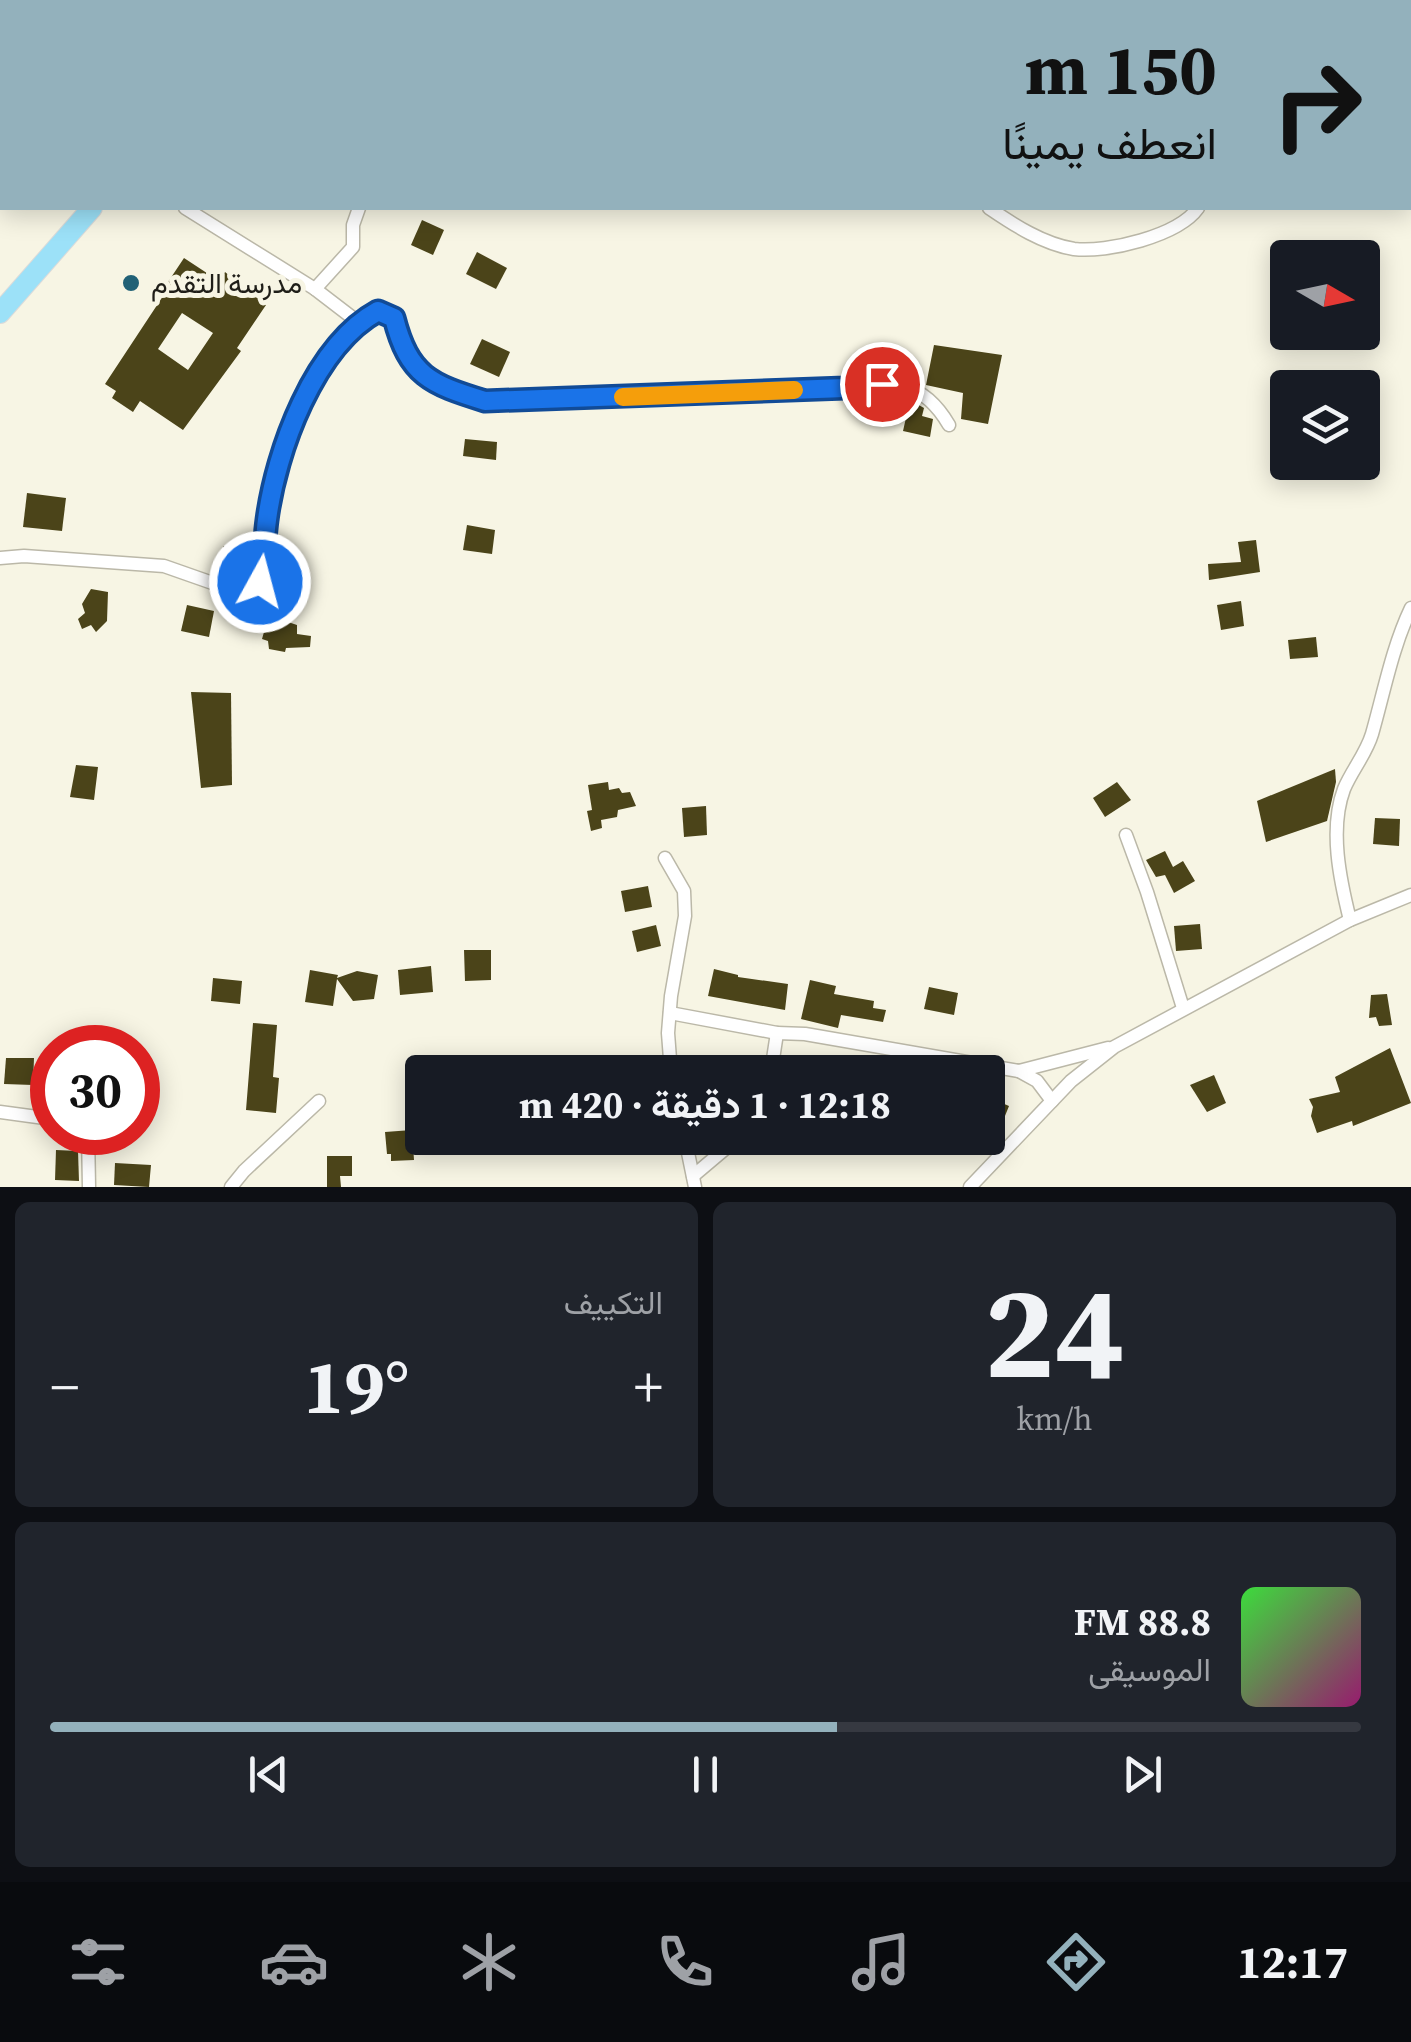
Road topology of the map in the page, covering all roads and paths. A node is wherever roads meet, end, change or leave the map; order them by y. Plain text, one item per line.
1 (90, 210) edge
2 (188, 210) edge
3 (358, 210) edge
4 (992, 210) edge
5 (1196, 210) edge
6 (315, 288) junction
7 (0, 312) edge
8 (358, 322) junction
9 (948, 425) dead end
10 (0, 558) edge
11 (1411, 608) edge
12 (1126, 835) dead end
13 (665, 858) dead end
14 (1411, 895) edge
15 (1350, 920) junction
16 (1183, 1008) junction
17 (670, 1014) junction
18 (777, 1033) junction
19 (1114, 1046) junction
20 (671, 1055) edge
21 (774, 1055) edge
22 (1019, 1071) junction
23 (319, 1101) dead end
24 (1052, 1101) junction
25 (0, 1112) edge
26 (30, 1116) edge
27 (88, 1155) edge
28 (688, 1155) edge
29 (721, 1155) edge
30 (694, 1182) edge
31 (89, 1187) edge
32 (231, 1187) edge
33 (970, 1187) edge

1 - 7 main road
2 - 6 street
3 - 6 street
4 - 5 street
6 - 8 street
8 - 9 street
8 - 10 street
11 - 15 street
12 - 16 street
13 - 17 street
14 - 15 street
15 - 16 street
16 - 19 street
17 - 18 street
17 - 20 street
18 - 21 street
18 - 22 street
19 - 22 street
19 - 24 street
22 - 24 street
23 - 32 street
24 - 33 street
25 - 26 street
27 - 31 street
28 - 30 street
29 - 30 street

